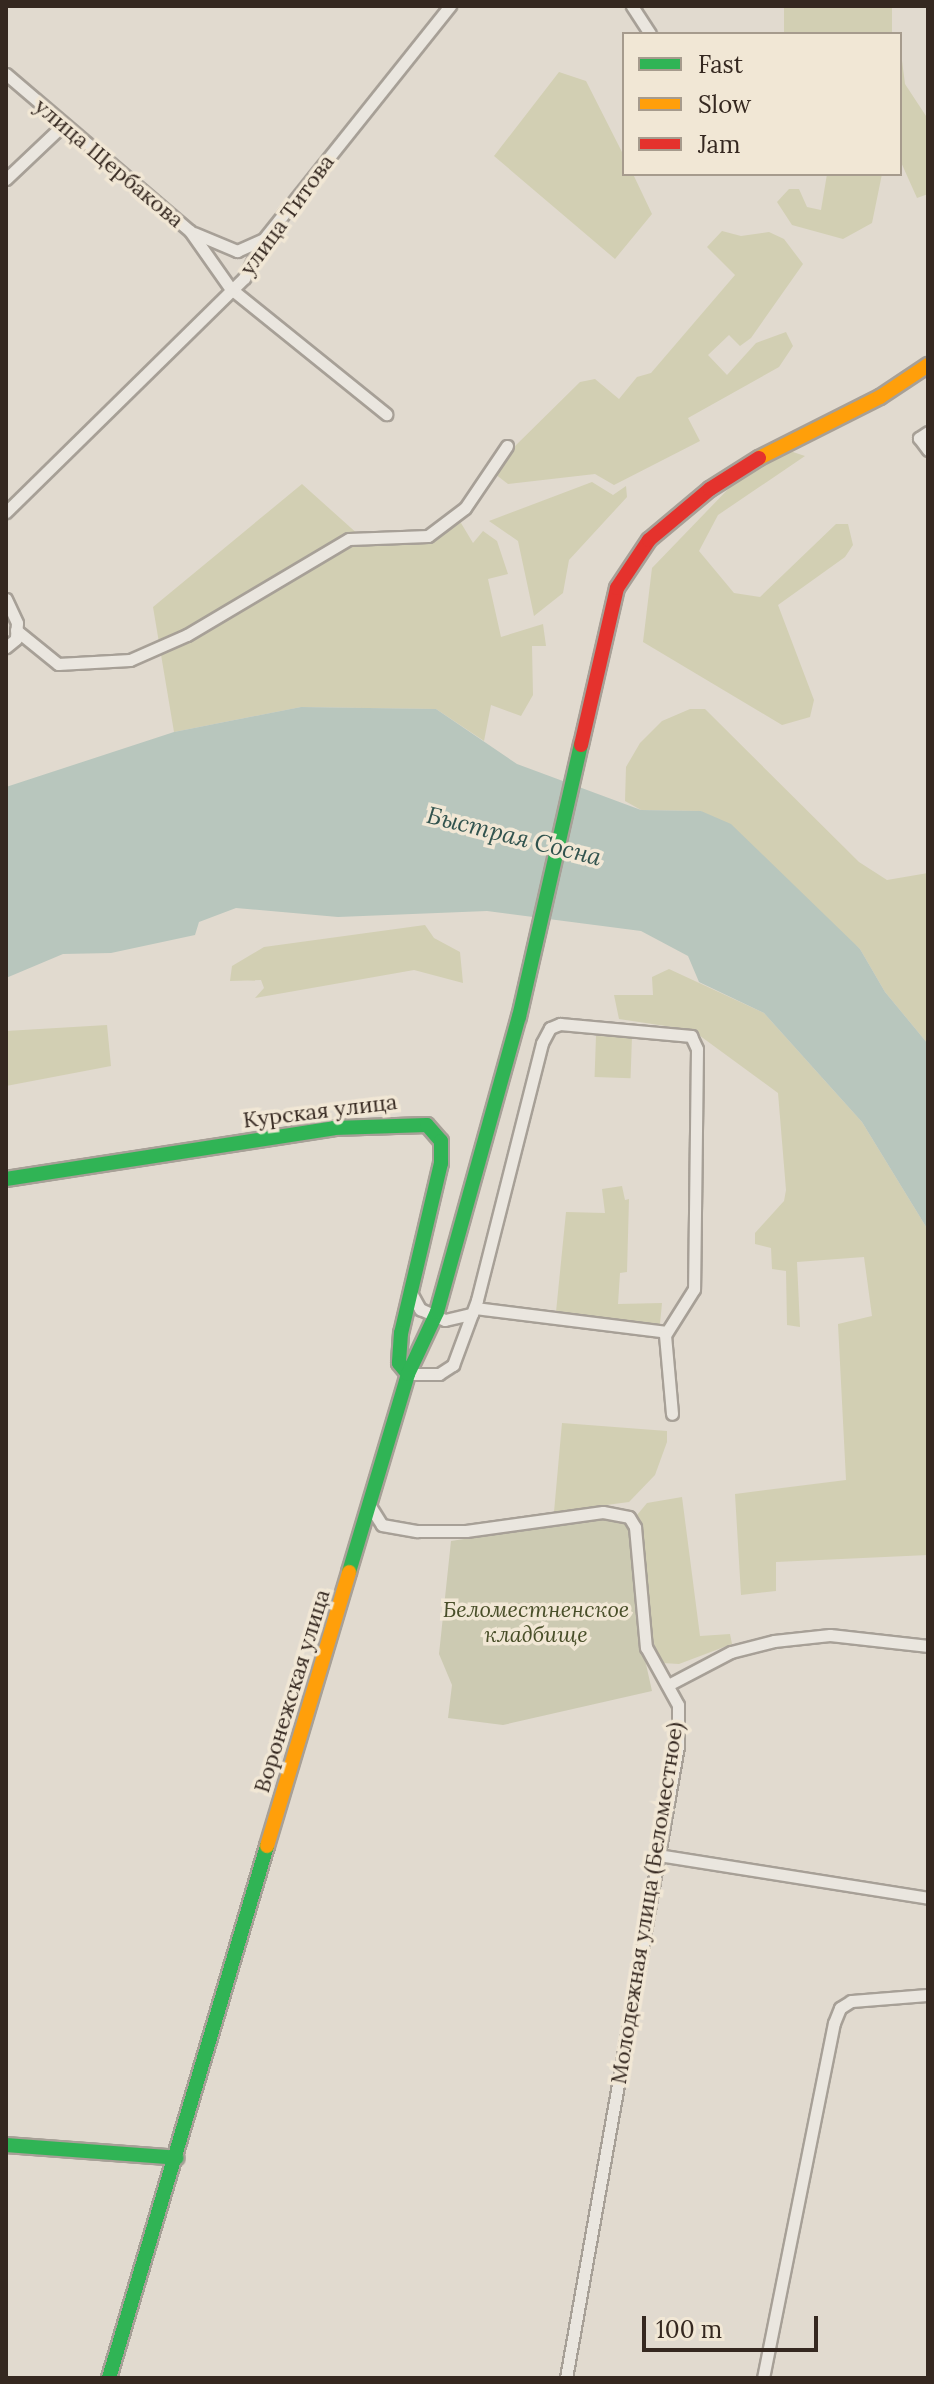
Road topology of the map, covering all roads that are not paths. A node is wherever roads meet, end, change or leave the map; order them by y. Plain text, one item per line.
1 (450, 6) edge
2 (632, 6) edge
3 (649, 32) edge
4 (6, 74) edge
5 (62, 126) junction
6 (6, 179) edge
7 (190, 231) junction
8 (263, 240) junction
9 (230, 288) junction
10 (928, 365) edge
11 (386, 414) dead end
12 (928, 432) edge
13 (507, 446) dead end
14 (928, 450) edge
15 (6, 512) edge
16 (6, 599) edge
17 (16, 630) junction
18 (6, 647) edge
19 (6, 1179) edge
20 (410, 1290) junction
21 (473, 1311) junction
22 (437, 1312) junction
23 (667, 1332) junction
24 (408, 1374) junction
25 (672, 1414) dead end
26 (370, 1506) junction
27 (928, 1646) edge
28 (670, 1684) junction
29 (658, 1855) junction
30 (928, 1898) edge
31 (928, 1995) edge
32 (6, 2145) edge
33 (177, 2158) junction
34 (109, 2378) edge
35 (566, 2378) edge
36 (763, 2378) edge

1 - 8 street, улица Титова
2 - 3 street
4 - 5 street, улица Щербакова
5 - 6 street
5 - 7 street, улица Щербакова
7 - 8 street
7 - 9 street, улица Щербакова
8 - 9 street, улица Титова
9 - 11 street, улица Щербакова
9 - 15 street, улица Титова
10 - 22 street, Воронежская улица
12 - 14 street
13 - 17 street
16 - 17 street
17 - 18 street
19 - 20 street, Курская улица
20 - 22 street
20 - 24 street, Курская улица
21 - 22 street
21 - 23 street
21 - 23 street
21 - 24 street
22 - 24 street, Воронежская улица
23 - 25 street
24 - 26 street, Воронежская улица
26 - 28 street, Молодежная улица (Беломестное)
26 - 33 street, Воронежская улица
27 - 28 street
28 - 29 street, Молодежная улица (Беломестное)
29 - 30 street
29 - 35 street, Молодежная улица (Беломестное)
31 - 36 street
32 - 33 street
33 - 34 street, Воронежская улица

